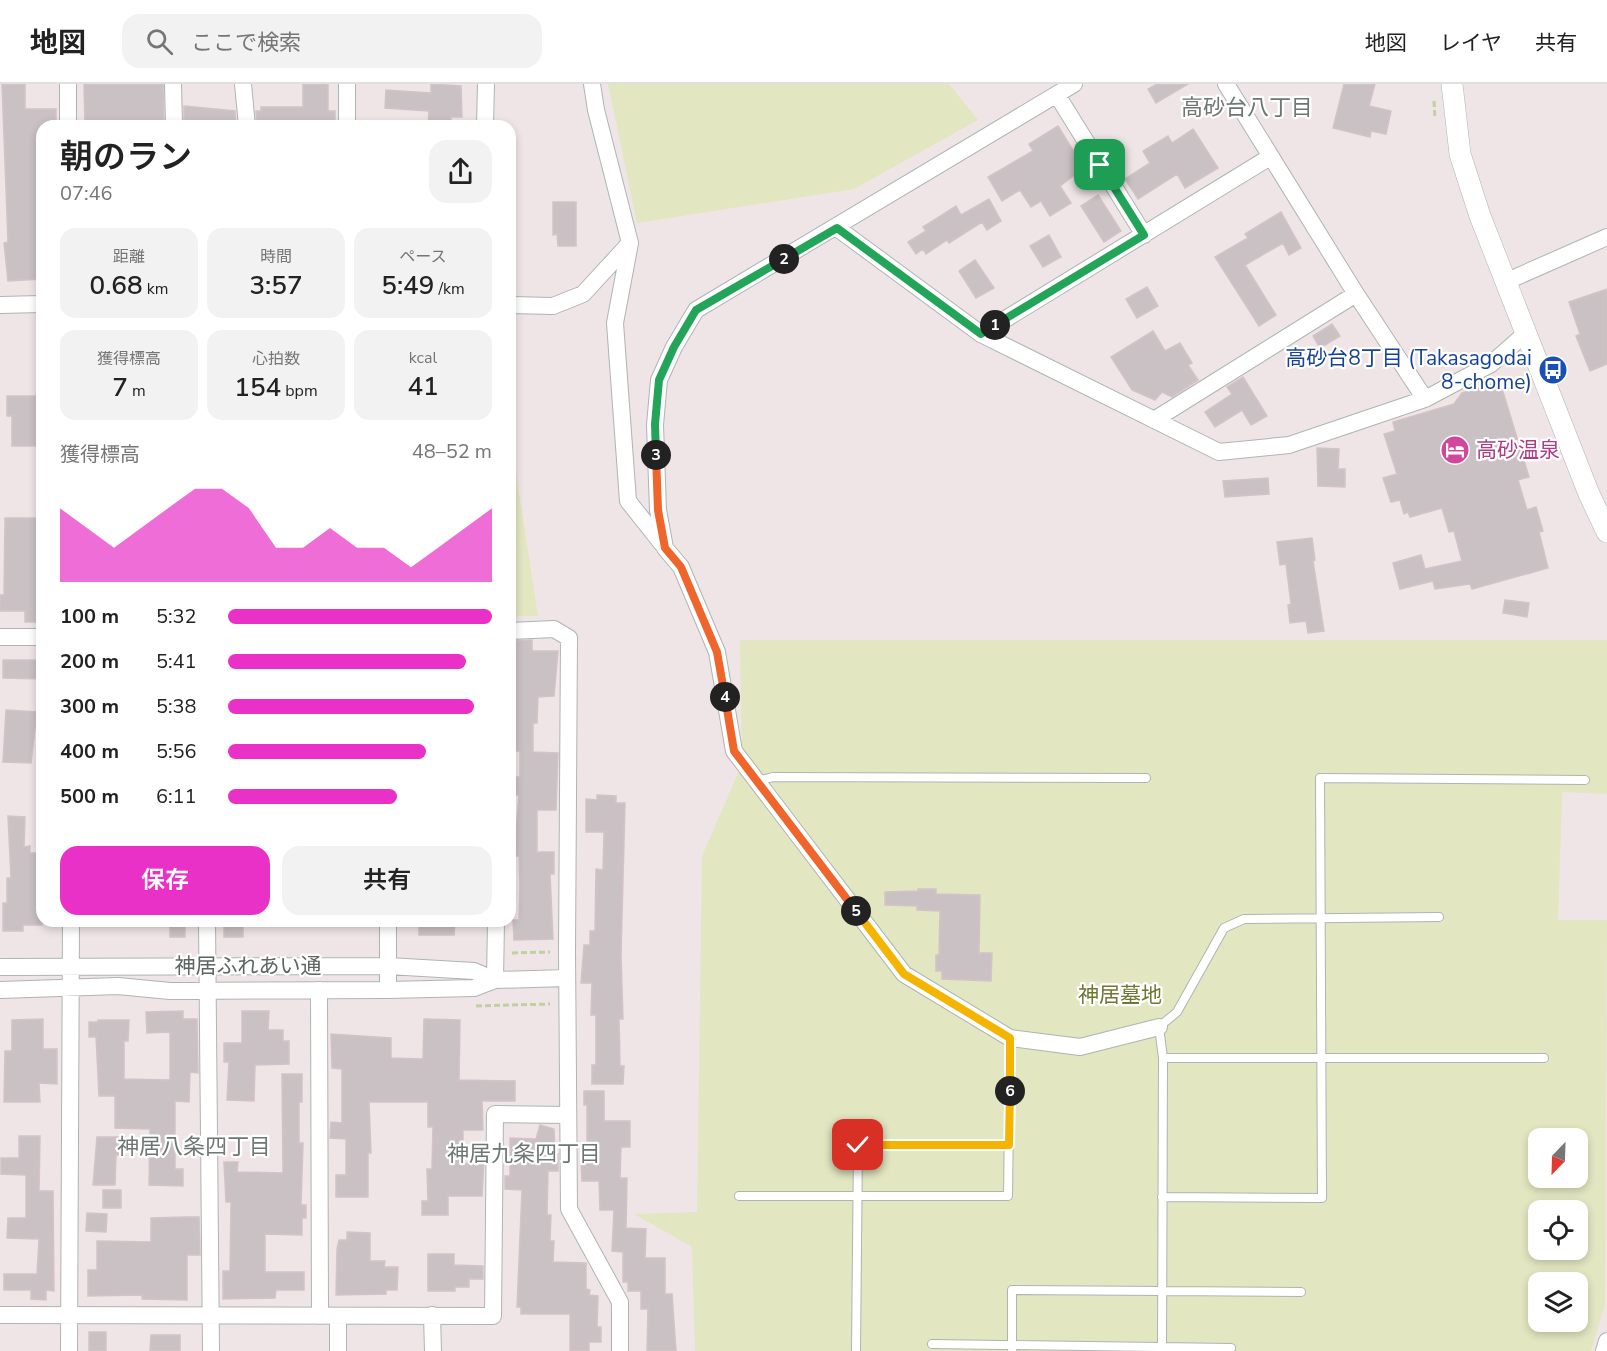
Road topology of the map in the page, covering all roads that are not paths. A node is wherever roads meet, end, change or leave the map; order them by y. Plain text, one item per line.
1 (68, 84) edge
2 (173, 84) edge
3 (243, 84) edge
4 (347, 84) edge
5 (486, 84) edge
6 (592, 84) edge
7 (1074, 84) edge
8 (1226, 84) edge
9 (1452, 84) edge
10 (1057, 95) junction
11 (68, 120) edge
12 (174, 120) edge
13 (246, 120) edge
14 (347, 120) edge
15 (485, 120) edge
16 (1270, 157) junction
17 (837, 228) junction
18 (1144, 235) junction
19 (1607, 237) edge
20 (630, 243) junction
21 (1505, 282) junction
22 (1356, 294) junction
23 (36, 304) edge
24 (0, 305) edge
25 (516, 305) edge
26 (1525, 333) junction
27 (981, 334) junction
28 (1425, 399) junction
29 (1154, 420) junction
30 (1607, 532) edge
31 (665, 548) junction
32 (516, 631) edge
33 (0, 637) edge
34 (36, 637) edge
35 (1146, 778) dead end
36 (1585, 780) dead end
37 (757, 781) junction
38 (1439, 917) dead end
39 (1320, 919) junction
40 (71, 927) edge
41 (207, 927) edge
42 (388, 927) edge
43 (496, 927) edge
44 (71, 966) junction
45 (207, 966) junction
46 (388, 966) junction
47 (0, 967) edge
48 (567, 978) junction
49 (495, 980) junction
50 (71, 989) junction
51 (0, 990) edge
52 (208, 990) junction
53 (319, 990) junction
54 (388, 990) junction
55 (1159, 1027) junction
56 (1010, 1038) junction
57 (1162, 1058) junction
58 (1320, 1058) junction
59 (1544, 1058) dead end
60 (568, 1115) junction
61 (1009, 1145) junction
62 (739, 1197) dead end
63 (858, 1197) junction
64 (1162, 1197) junction
65 (1162, 1291) junction
66 (1301, 1292) dead end
67 (0, 1315) edge
68 (69, 1315) junction
69 (211, 1316) junction
70 (320, 1316) junction
71 (432, 1316) junction
72 (338, 1317) junction
73 (1607, 1341) edge
74 (932, 1344) dead end
75 (1162, 1348) edge
76 (1231, 1348) dead end
77 (1012, 1349) edge
78 (69, 1351) edge
79 (211, 1351) edge
80 (338, 1351) edge
81 (433, 1351) edge
82 (620, 1351) edge
83 (856, 1351) edge
84 (1604, 1351) edge

1 - 11 street
2 - 12 street
3 - 13 street
4 - 14 street
5 - 15 street
6 - 20 street
7 - 10 street
8 - 16 street
9 - 21 street
10 - 17 street
10 - 18 street
16 - 18 street
16 - 22 street
17 - 27 street
17 - 31 street
18 - 27 street
19 - 21 street
20 - 25 street
20 - 31 street
21 - 26 street
22 - 28 street
22 - 29 street
23 - 24 street
26 - 28 street
26 - 30 street
27 - 29 street
28 - 29 street
31 - 37 street
32 - 48 street
33 - 34 street
35 - 37 lane
36 - 39 lane
37 - 56 street
38 - 39 lane
39 - 55 lane
39 - 58 lane
40 - 44 street
41 - 45 street
42 - 46 street
43 - 49 street
44 - 45 street, 神居ふれあい通
44 - 47 street, 神居ふれあい通
44 - 50 street
45 - 46 street, 神居ふれあい通
45 - 52 street
46 - 49 street, 神居ふれあい通
46 - 54 street
48 - 49 street, 神居ふれあい通
48 - 60 street
49 - 54 street, 神居ふれあい通
50 - 51 street, 神居ふれあい通
50 - 52 street, 神居ふれあい通
50 - 68 street
52 - 53 street, 神居ふれあい通
52 - 69 street
53 - 54 street, 神居ふれあい通
53 - 70 street
55 - 56 street
55 - 57 lane
56 - 61 lane
57 - 58 lane
57 - 64 lane
58 - 59 lane
58 - 64 lane
60 - 71 street
60 - 82 street
61 - 63 lane
61 - 63 lane
62 - 63 lane
63 - 83 lane
64 - 65 lane
65 - 66 lane
65 - 75 lane
65 - 77 lane
67 - 68 street
68 - 69 street
68 - 78 street
69 - 70 street
69 - 79 street
70 - 72 street
71 - 72 street
71 - 81 street
72 - 80 street
73 - 84 street
74 - 77 lane
75 - 76 lane
75 - 77 lane

